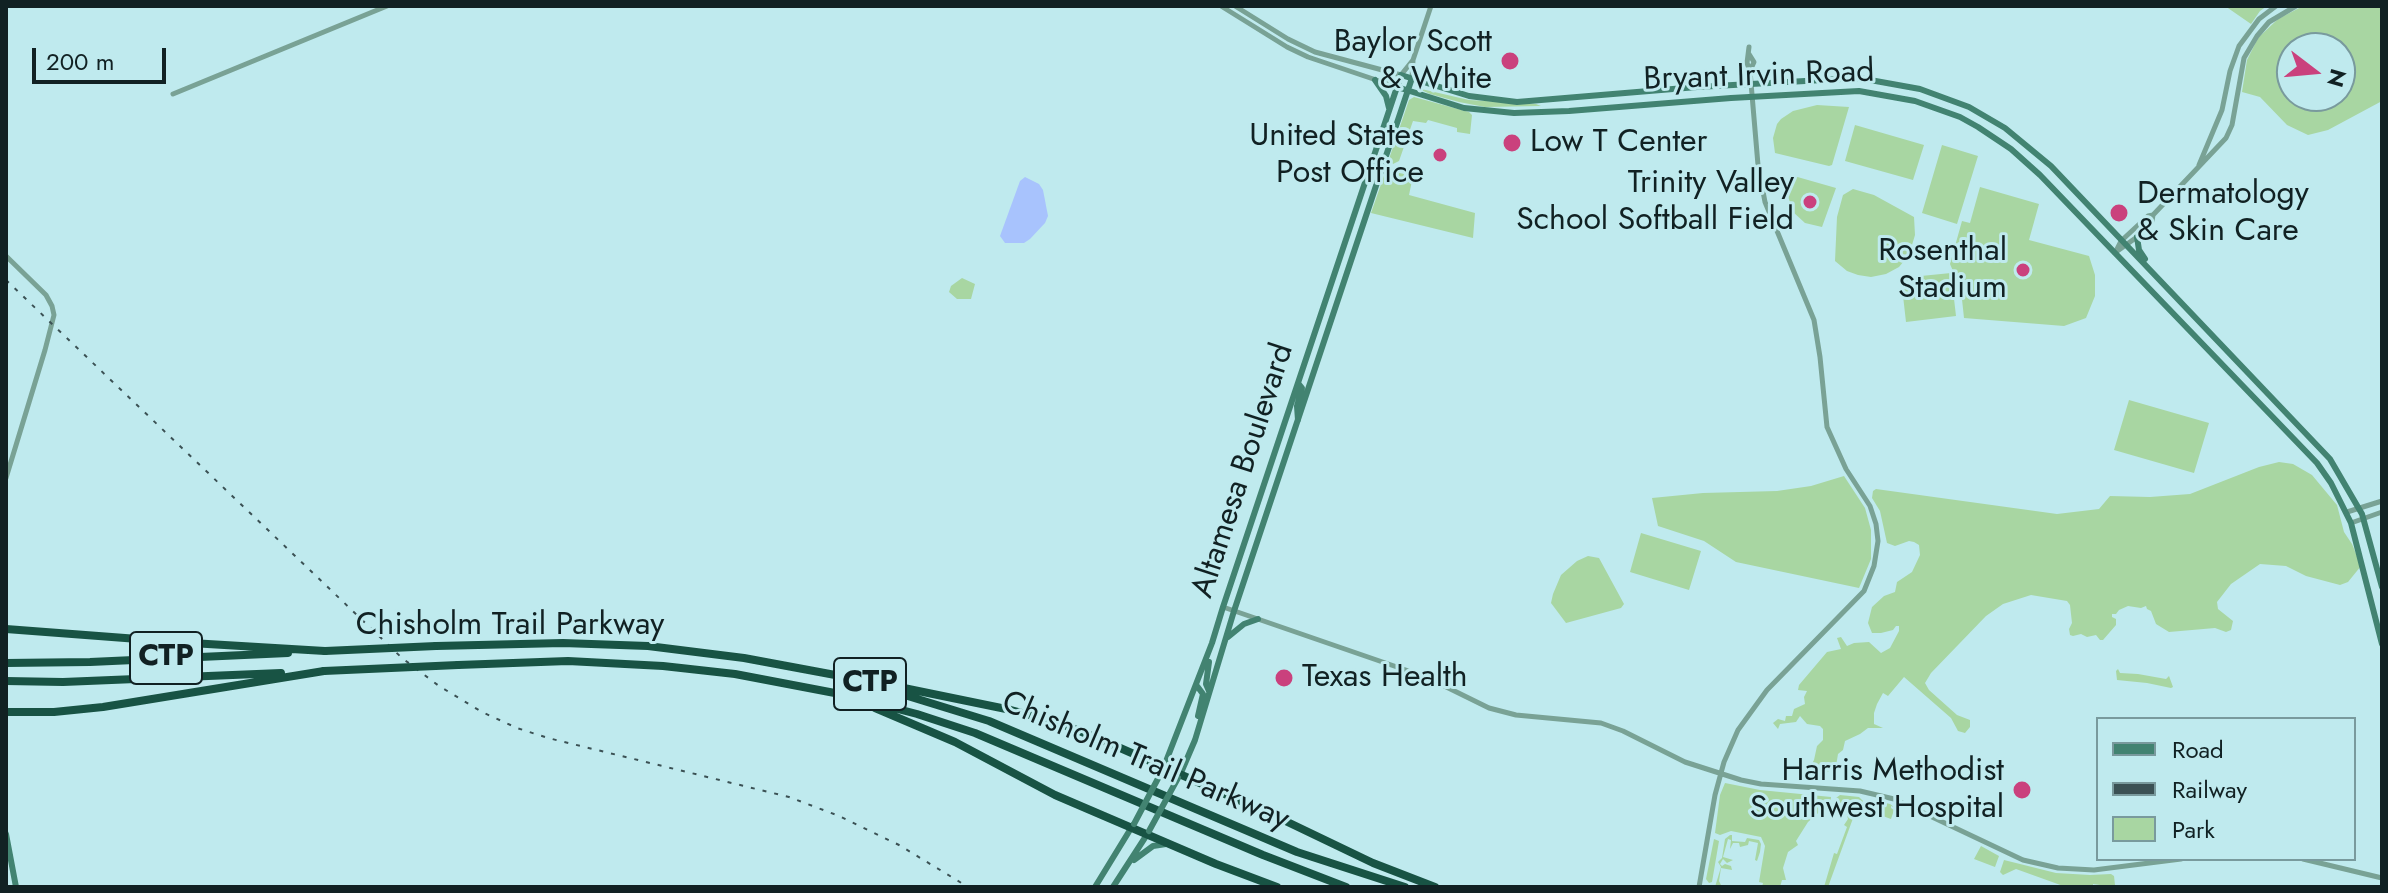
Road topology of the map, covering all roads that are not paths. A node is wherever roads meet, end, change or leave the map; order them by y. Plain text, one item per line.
1 (387, 6) edge
2 (1221, 6) edge
3 (1235, 6) edge
4 (1431, 6) edge
5 (2276, 6) edge
6 (2296, 6) edge
7 (1749, 50) dead end
8 (1413, 60) junction
9 (1401, 75) junction
10 (1412, 78) junction
11 (1375, 80) junction
12 (1751, 83) junction
13 (1397, 87) junction
14 (1408, 91) junction
15 (173, 94) dead end
16 (1753, 97) junction
17 (1389, 110) junction
18 (2219, 117) junction
19 (2232, 122) junction
20 (2197, 170) junction
21 (2153, 215) junction
22 (2137, 237) junction
23 (2124, 243) junction
24 (2115, 253) junction
25 (6, 256) edge
26 (2162, 281) junction
27 (1298, 383) junction
28 (1298, 420) junction
29 (6, 478) edge
30 (2382, 501) edge
31 (2360, 508) junction
32 (2347, 512) junction
33 (2382, 512) edge
34 (2364, 519) junction
35 (2351, 523) junction
36 (2382, 587) edge
37 (2382, 600) edge
38 (2372, 603) junction
39 (1223, 607) junction
40 (1234, 611) junction
41 (1258, 619) junction
42 (6, 629) edge
43 (1226, 639) junction
44 (2382, 644) edge
45 (325, 651) junction
46 (1208, 655) junction
47 (6, 663) edge
48 (324, 671) junction
49 (846, 677) junction
50 (6, 681) edge
51 (1197, 686) junction
52 (1209, 691) junction
53 (840, 694) junction
54 (6, 712) edge
55 (1195, 740) junction
56 (1164, 767) junction
57 (1720, 774) junction
58 (1179, 775) junction
59 (1133, 826) junction
60 (1148, 833) junction
61 (6, 838) edge
62 (1169, 844) junction
63 (2165, 861) edge
64 (2311, 861) edge
65 (1128, 864) junction
66 (2382, 878) edge
67 (16, 887) edge
68 (1098, 887) edge
69 (1113, 887) edge
70 (1277, 887) edge
71 (1346, 887) edge
72 (1405, 887) edge
73 (1435, 887) edge
74 (1699, 887) edge

1 - 15 street
2 - 11 street, Bryant Irvin Road
3 - 9 street, Bryant Irvin Road
4 - 8 street, Altamesa Boulevard
5 - 18 street
6 - 19 street
7 - 12 street
8 - 9 street, Altamesa Boulevard
8 - 10 street, Altamesa Boulevard
9 - 10 main road, Bryant Irvin Road
9 - 13 main road, Altamesa Boulevard
10 - 12 main road, Bryant Irvin Road
10 - 14 main road, Altamesa Boulevard
11 - 13 street, Bryant Irvin Road
11 - 17 main road
12 - 16 street
12 - 23 main road, Bryant Irvin Road
13 - 14 main road, Bryant Irvin Road
13 - 17 main road, Altamesa Boulevard
14 - 16 main road, Bryant Irvin Road
14 - 28 main road, Altamesa Boulevard
16 - 24 main road, Bryant Irvin Road
16 - 57 street
17 - 27 main road, Altamesa Boulevard
18 - 19 street
18 - 20 street
19 - 20 street
20 - 21 street
21 - 22 street
21 - 23 street
22 - 23 street
22 - 26 main road
23 - 24 street
23 - 26 main road, Bryant Irvin Road
24 - 32 main road, Bryant Irvin Road
25 - 29 street
26 - 31 main road, Bryant Irvin Road
27 - 28 main road
27 - 39 main road, Altamesa Boulevard
28 - 40 main road, Altamesa Boulevard
30 - 31 street
31 - 32 street
31 - 34 main road, Bryant Irvin Road
32 - 35 main road, Bryant Irvin Road
33 - 34 street
34 - 35 street
34 - 36 main road, Bryant Irvin Road
35 - 38 main road, Bryant Irvin Road
37 - 38 main road
38 - 44 main road, Bryant Irvin Road
39 - 40 street
39 - 46 main road, Altamesa Boulevard
40 - 41 street
40 - 43 main road, Altamesa Boulevard
41 - 43 main road
41 - 57 street
42 - 45 highway
43 - 52 main road, Altamesa Boulevard
45 - 47 highway, Chisholm Trail Parkway / CTP
45 - 49 highway, Chisholm Trail Parkway / CTP, bridge
46 - 51 main road, Altamesa Boulevard
46 - 52 main road
48 - 50 highway, Chisholm Trail Parkway / CTP
48 - 53 highway, Chisholm Trail Parkway / CTP, bridge
48 - 54 highway
49 - 56 highway
49 - 72 highway, Chisholm Trail Parkway / CTP
51 - 55 main road
51 - 56 main road, Altamesa Boulevard
52 - 55 main road, Altamesa Boulevard
53 - 59 highway
53 - 71 highway, Chisholm Trail Parkway / CTP
55 - 58 main road, Altamesa Boulevard
56 - 58 highway
56 - 59 main road, Altamesa Boulevard, bridge
57 - 63 street
57 - 74 street
58 - 60 main road, Altamesa Boulevard, bridge
58 - 73 highway
59 - 60 highway
59 - 68 main road, Altamesa Boulevard
60 - 62 highway
60 - 65 main road, Altamesa Boulevard
61 - 67 main road
62 - 65 main road
62 - 70 highway
64 - 66 street
65 - 69 main road, Altamesa Boulevard

